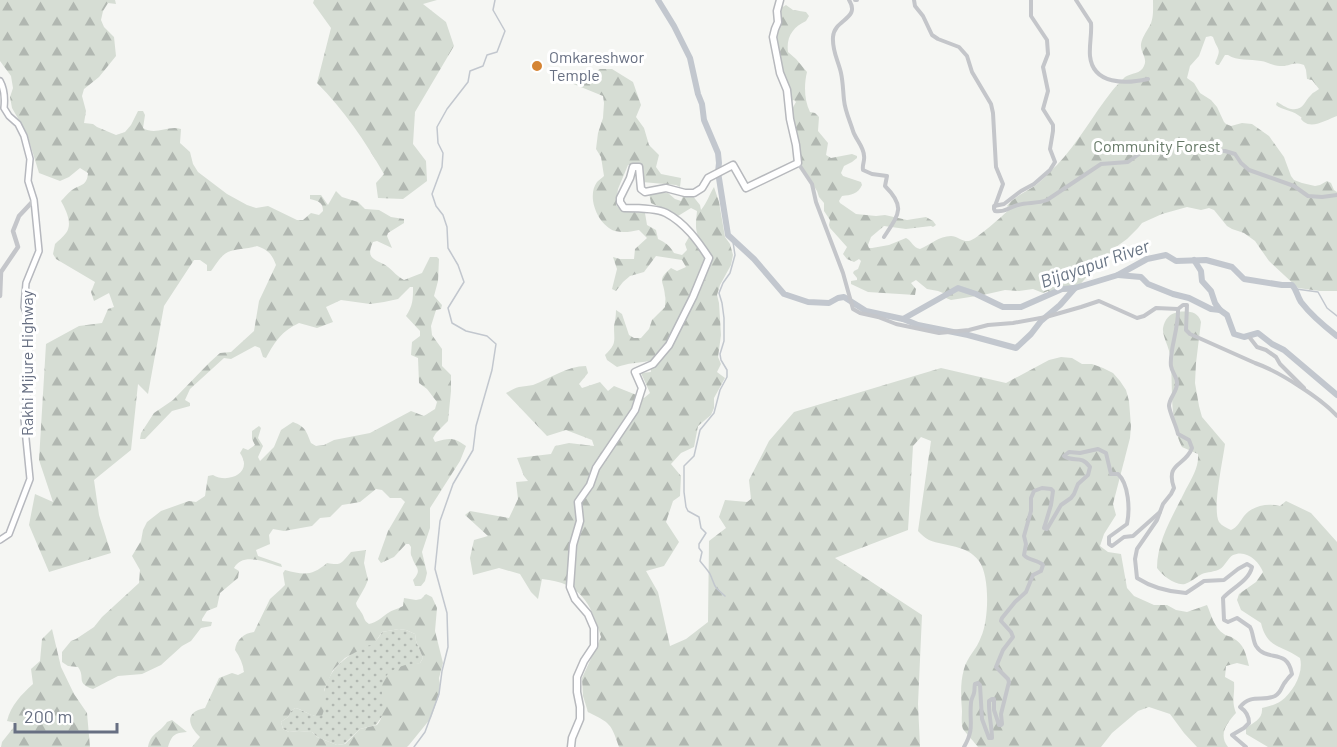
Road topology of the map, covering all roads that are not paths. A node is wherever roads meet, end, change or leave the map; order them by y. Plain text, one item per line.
1 (780, 0) edge
2 (849, 0) edge
3 (914, 0) edge
4 (1031, 0) edge
5 (1076, 0) edge
6 (1148, 79) dead end
7 (0, 81) edge
8 (798, 163) junction
9 (1337, 195) edge
10 (34, 200) junction
11 (994, 206) junction
12 (884, 237) dead end
13 (0, 296) edge
14 (1178, 309) junction
15 (1250, 338) dead end
16 (1309, 393) junction
17 (1337, 416) edge
18 (1161, 512) junction
19 (0, 540) edge
20 (571, 747) edge
21 (964, 747) edge
22 (1246, 747) edge

1 - 8 main road
2 - 12 street
3 - 11 street
4 - 11 street
5 - 6 street
7 - 10 main road, Rakhi Mijure Highway
8 - 14 street
8 - 20 main road
9 - 11 street
10 - 13 street
10 - 19 main road, Rakhi Mijure Highway
14 - 16 street
14 - 18 street
15 - 16 street
16 - 17 street
18 - 21 street
18 - 22 street

